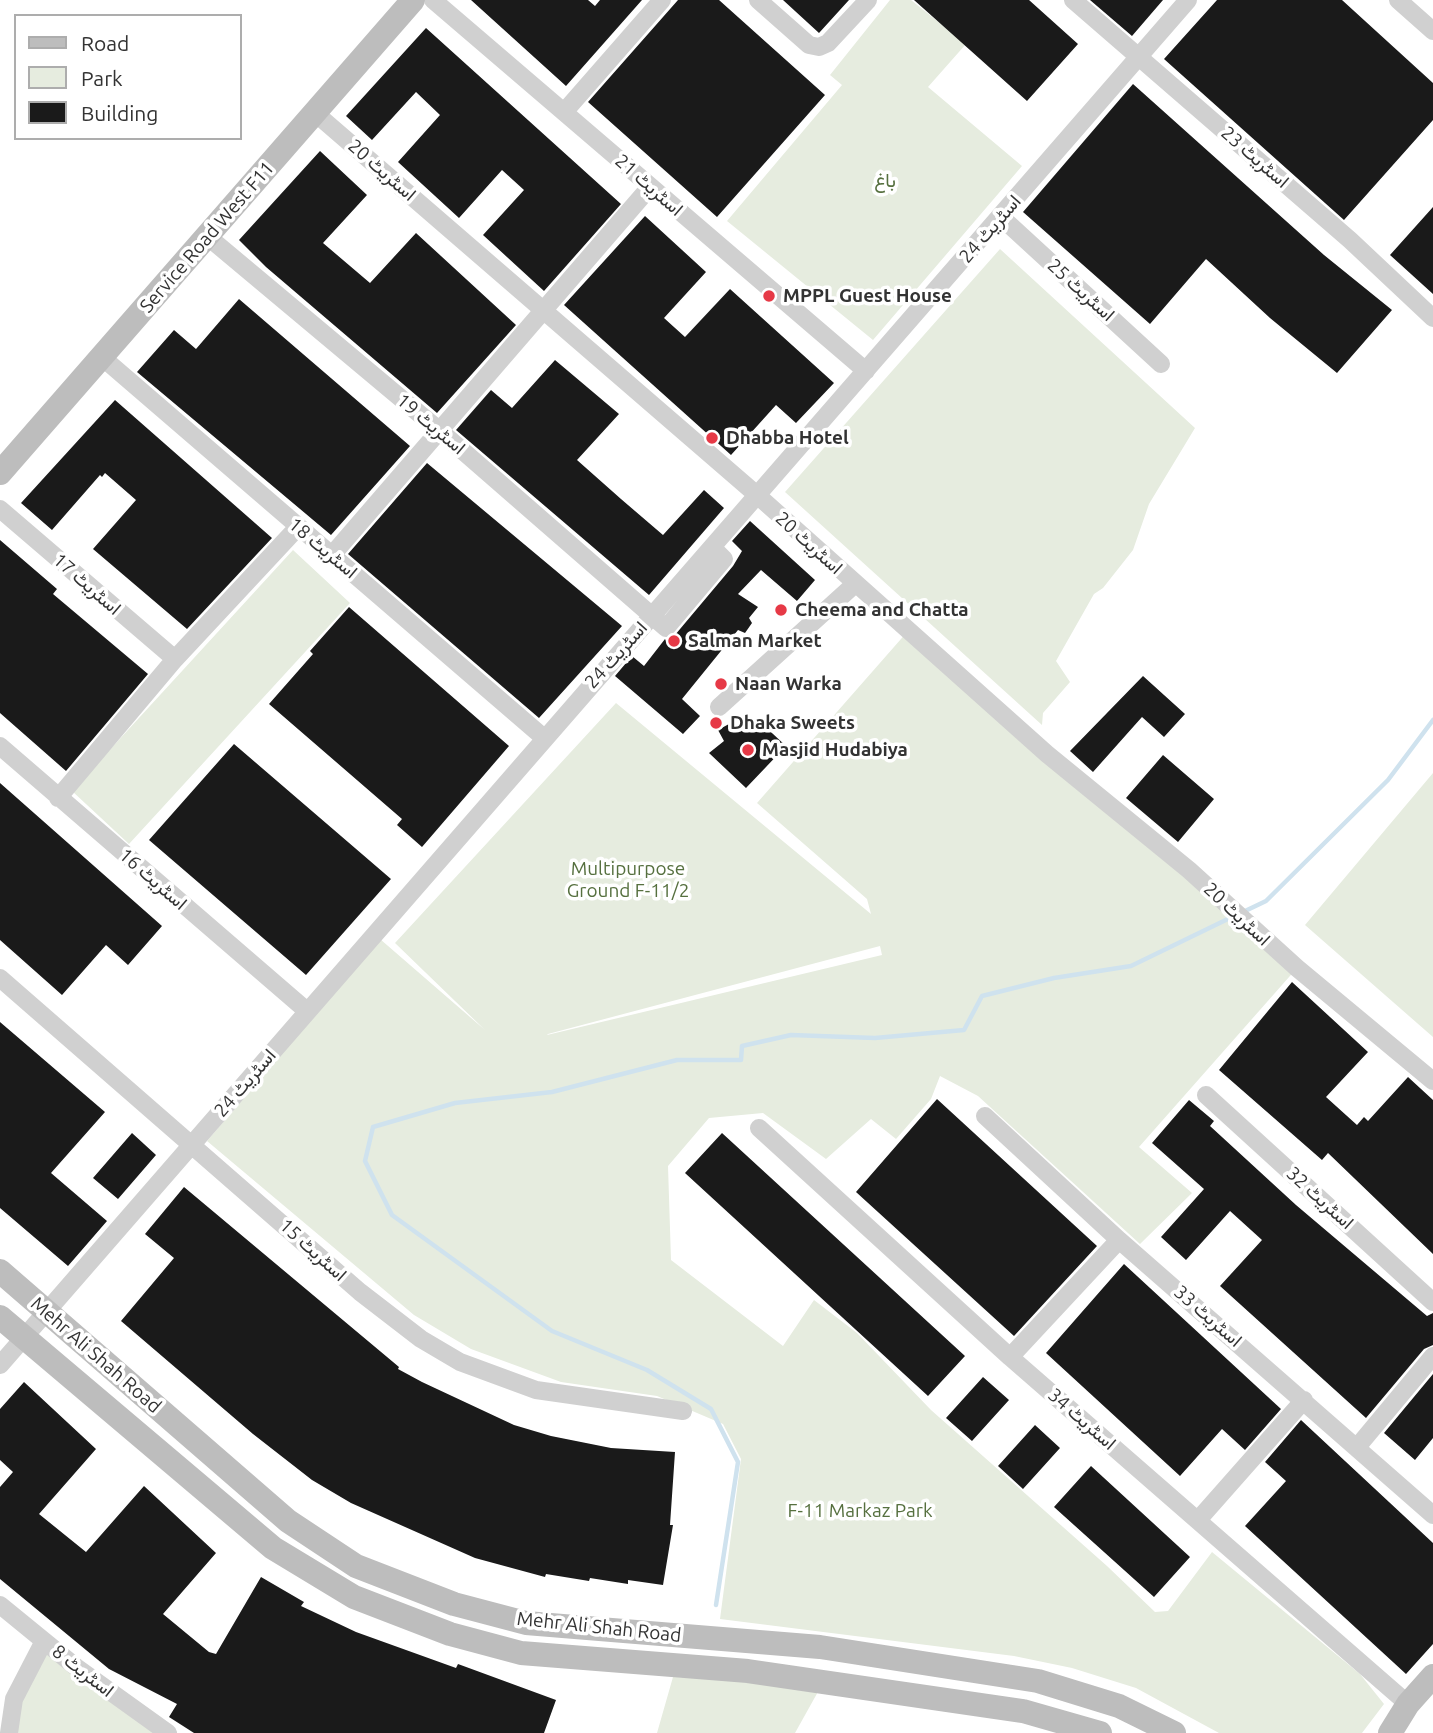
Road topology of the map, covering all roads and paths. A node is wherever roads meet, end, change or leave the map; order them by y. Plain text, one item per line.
1 (413, 0) edge
2 (433, 0) edge
3 (662, 0) edge
4 (758, 0) edge
5 (868, 0) edge
6 (1073, 0) edge
7 (1188, 0) edge
8 (1398, 0) edge
9 (1433, 31) edge
10 (1139, 56) junction
11 (565, 111) junction
12 (314, 112) junction
13 (650, 187) junction
14 (1001, 217) junction
15 (207, 236) junction
16 (544, 310) junction
17 (1433, 318) edge
18 (103, 358) junction
19 (1161, 364) dead end
20 (866, 371) junction
21 (440, 431) junction
22 (0, 473) edge
23 (757, 495) junction
24 (0, 509) edge
25 (298, 527) junction
26 (332, 555) junction
27 (855, 584) junction
28 (653, 614) junction
29 (175, 659) junction
30 (719, 707) dead end
31 (543, 737) junction
32 (0, 746) edge
33 (58, 798) junction
34 (0, 978) edge
35 (307, 1011) junction
36 (1433, 1081) edge
37 (1206, 1095) dead end
38 (985, 1116) dead end
39 (759, 1128) dead end
40 (192, 1143) junction
41 (1119, 1240) junction
42 (0, 1271) edge
43 (1433, 1301) edge
44 (47, 1312) junction
45 (0, 1318) edge
46 (23, 1338) junction
47 (1433, 1356) edge
48 (1010, 1357) junction
49 (0, 1365) edge
50 (1304, 1399) junction
51 (682, 1411) dead end
52 (1358, 1446) junction
53 (1433, 1515) edge
54 (1198, 1520) junction
55 (0, 1605) edge
56 (44, 1641) junction
57 (1433, 1676) edge
58 (1408, 1704) junction
59 (9, 1733) edge
60 (168, 1733) edge
61 (1100, 1733) edge
62 (1174, 1733) edge
63 (1390, 1733) edge

1 - 12 street, Service Road West F11
2 - 11 street, اسٹریٹ 21
3 - 11 street
4 - 5 street
6 - 10 street, اسٹریٹ 23
7 - 10 street, اسٹریٹ 24
8 - 9 street
10 - 14 street, اسٹریٹ 24
10 - 17 street, اسٹریٹ 23
11 - 13 street, اسٹریٹ 21
12 - 15 street, Service Road West F11
12 - 16 street, اسٹریٹ 20
13 - 16 street
13 - 20 street, اسٹریٹ 21
14 - 19 street, اسٹریٹ 25
14 - 20 street, اسٹریٹ 24
15 - 18 street, Service Road West F11
15 - 21 street, اسٹریٹ 19
16 - 21 street
16 - 23 street, اسٹریٹ 20
18 - 22 street, Service Road West F11
18 - 25 street, اسٹریٹ 18
20 - 23 street, اسٹریٹ 24
21 - 26 street
21 - 28 street, اسٹریٹ 19
23 - 27 street, اسٹریٹ 20
23 - 28 street, اسٹریٹ 24
24 - 29 street, اسٹریٹ 17
25 - 26 street, اسٹریٹ 18
25 - 29 street
26 - 31 street, اسٹریٹ 18
27 - 30 street
27 - 36 street, اسٹریٹ 20
28 - 31 street, اسٹریٹ 24
29 - 33 street
31 - 35 street, اسٹریٹ 24
32 - 33 street, اسٹریٹ 16
33 - 35 street, اسٹریٹ 16
34 - 40 street, اسٹریٹ 15
35 - 40 street, اسٹریٹ 24
37 - 43 street, اسٹریٹ 32
38 - 41 street, اسٹریٹ 33
39 - 48 street, اسٹریٹ 34
40 - 44 street, اسٹریٹ 24
40 - 51 street, اسٹریٹ 15
41 - 48 street
41 - 50 street, اسٹریٹ 33
42 - 44 street, Mehr Ali Shah Road
44 - 46 street, اسٹریٹ 24
44 - 62 street, Mehr Ali Shah Road
45 - 46 street, Mehr Ali Shah Road
46 - 49 street, اسٹریٹ 24
46 - 61 street, Mehr Ali Shah Road
47 - 52 street
48 - 54 street, اسٹریٹ 34
50 - 52 street, اسٹریٹ 33
50 - 54 street
52 - 53 street, اسٹریٹ 33
54 - 58 street, اسٹریٹ 34
55 - 56 street, اسٹریٹ 8
56 - 59 street
56 - 60 street, اسٹریٹ 8
57 - 58 street
58 - 63 street

